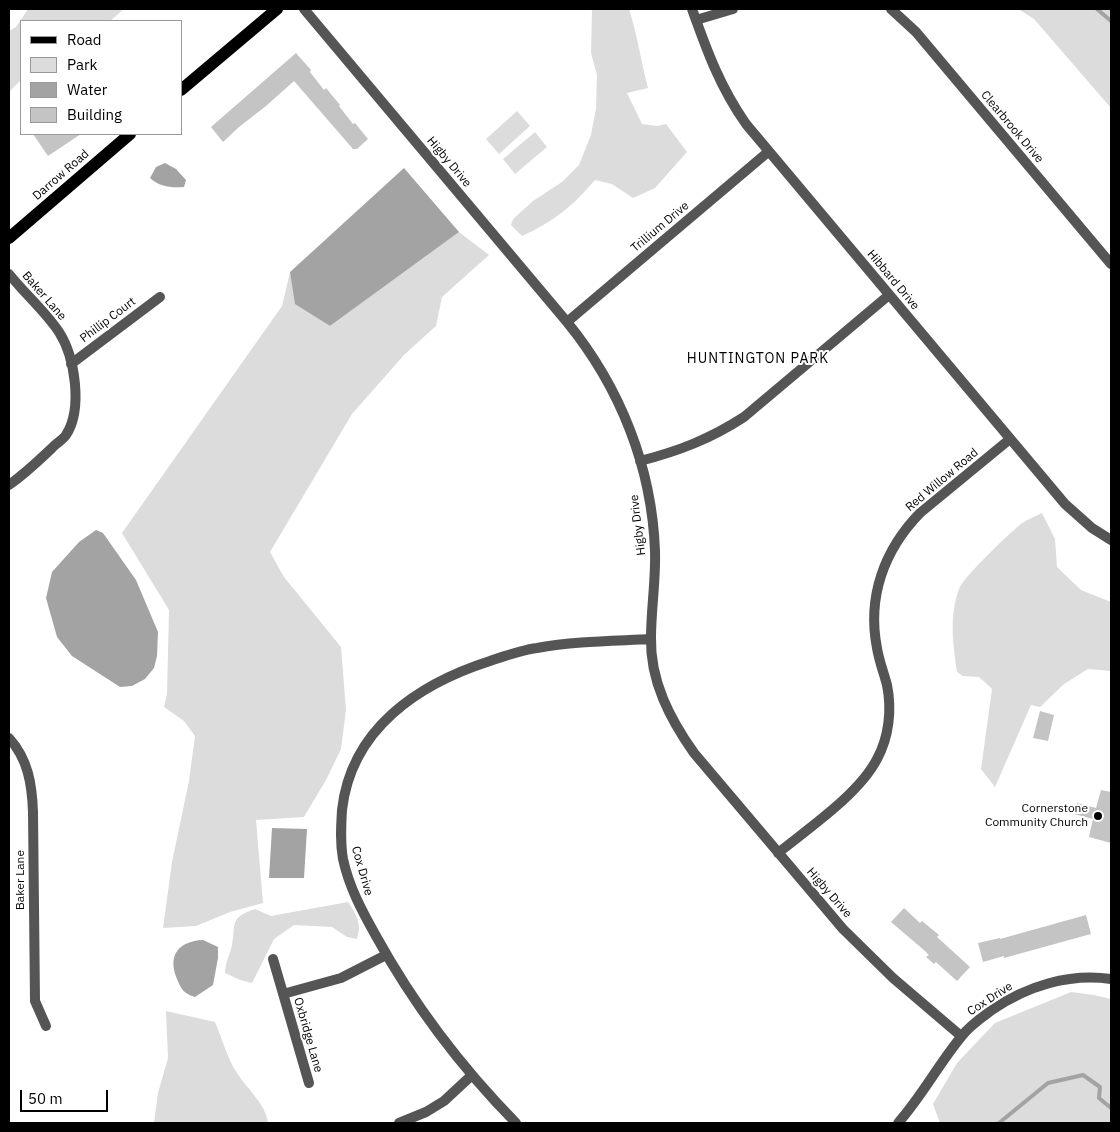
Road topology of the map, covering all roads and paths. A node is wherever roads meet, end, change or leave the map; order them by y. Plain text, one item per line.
1 (278, 9) edge
2 (304, 9) edge
3 (692, 9) edge
4 (733, 9) edge
5 (891, 9) edge
6 (696, 20) junction
7 (182, 89) edge
8 (129, 135) edge
9 (768, 152) junction
10 (9, 238) edge
11 (1111, 264) edge
12 (9, 274) edge
13 (889, 295) junction
14 (160, 297) dead end
15 (567, 322) junction
16 (71, 364) junction
17 (1010, 439) junction
18 (640, 461) junction
19 (9, 485) edge
20 (1111, 540) edge
21 (651, 639) junction
22 (9, 738) edge
23 (778, 853) junction
24 (386, 955) junction
25 (273, 959) dead end
26 (1111, 979) edge
27 (283, 994) junction
28 (46, 1026) dead end
29 (961, 1036) junction
30 (472, 1076) junction
31 (309, 1084) dead end
32 (399, 1123) edge
33 (516, 1123) edge
34 (898, 1123) edge

1 - 7 main road
2 - 15 street, Higby Drive
3 - 6 street, Hibbard Drive
4 - 6 street
5 - 11 street, Clearbrook Drive
6 - 9 street, Hibbard Drive
8 - 10 main road, Darrow Road
9 - 13 street, Hibbard Drive
9 - 15 street, Trillium Drive
12 - 16 street, Baker Lane
13 - 17 street, Hibbard Drive
13 - 18 street
14 - 16 street, Phillip Court
15 - 18 street, Higby Drive
16 - 19 street, Baker Lane
17 - 20 street, Hibbard Drive
17 - 23 street, Red Willow Road
18 - 21 street, Higby Drive
21 - 23 street, Higby Drive
21 - 24 street, Cox Drive
22 - 28 street, Baker Lane
23 - 29 street, Higby Drive
24 - 27 street, Oxbridge Lane
24 - 30 street, Cox Drive
25 - 27 street, Oxbridge Lane
26 - 29 street, Cox Drive
27 - 31 street, Oxbridge Lane
29 - 34 street, Cox Drive
30 - 32 street
30 - 33 street, Cox Drive

